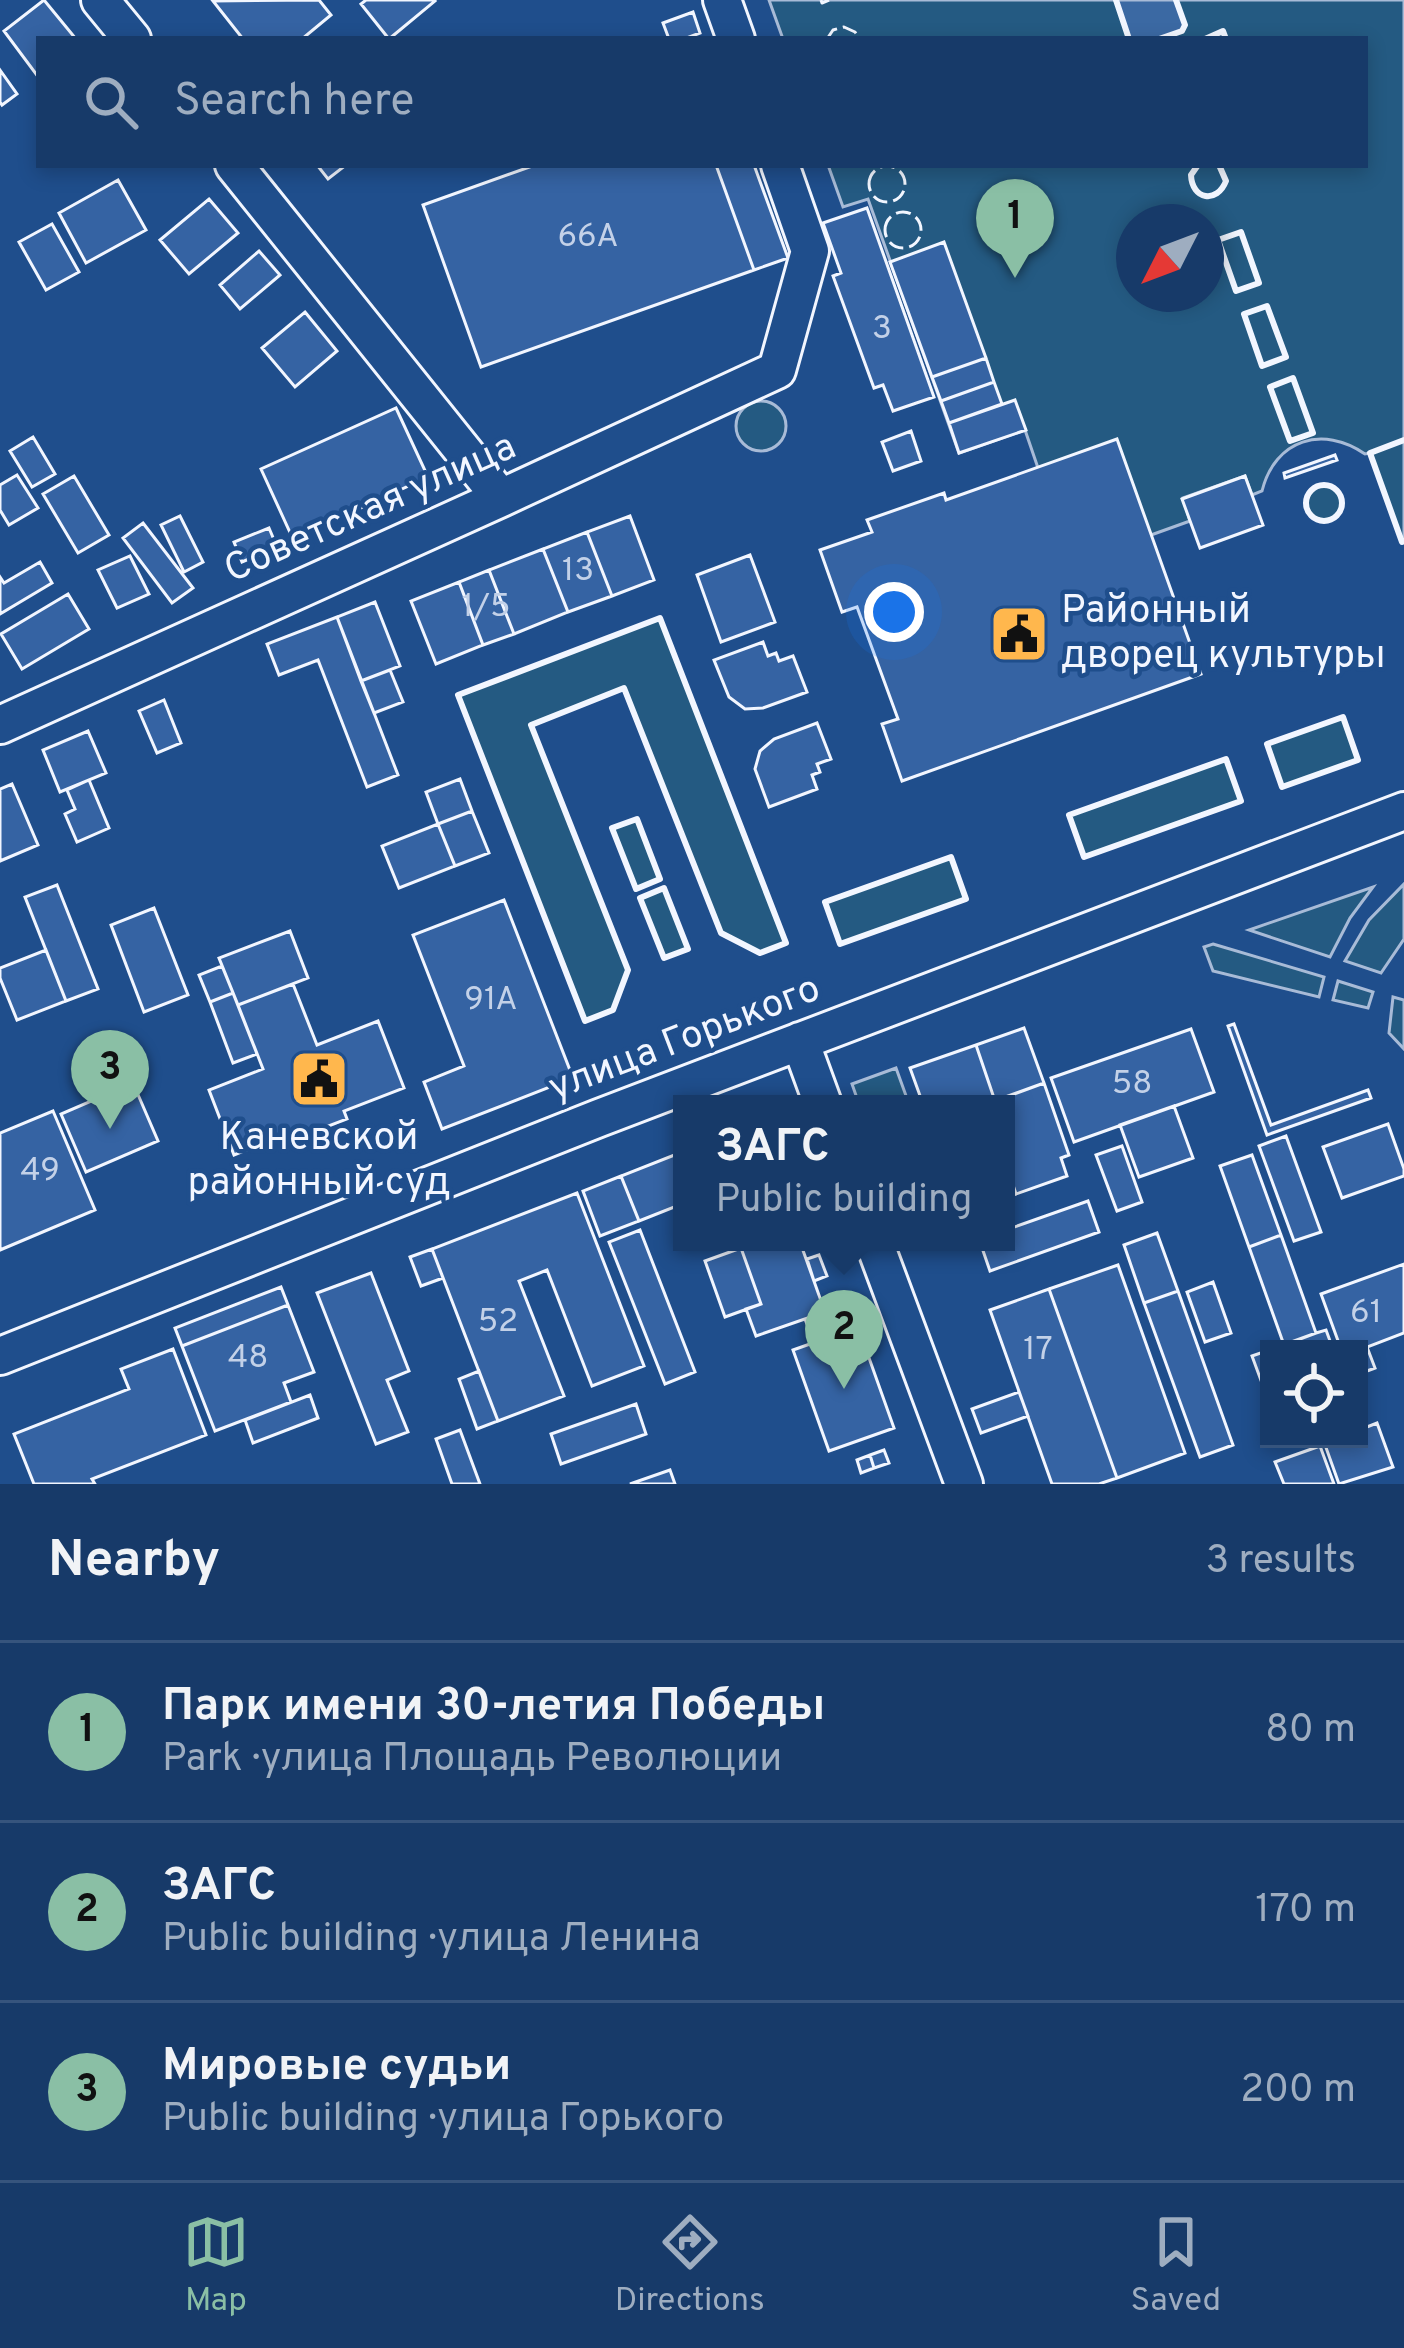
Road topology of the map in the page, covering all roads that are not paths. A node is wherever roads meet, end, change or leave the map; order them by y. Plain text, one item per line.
1 (100, 0) edge
2 (722, 0) edge
3 (130, 36) edge
4 (735, 36) edge
5 (236, 168) edge
6 (781, 168) edge
7 (501, 498) junction
8 (0, 725) edge
9 (1404, 812) edge
10 (800, 1041) junction
11 (820, 1095) edge
12 (877, 1251) edge
13 (0, 1357) edge
14 (964, 1484) edge

1 - 3 street
2 - 4 street
5 - 7 street
6 - 7 street, Советская улица
7 - 8 street, Советская улица
9 - 10 street, улица Горького
10 - 11 street
10 - 13 street, улица Горького
12 - 14 street

